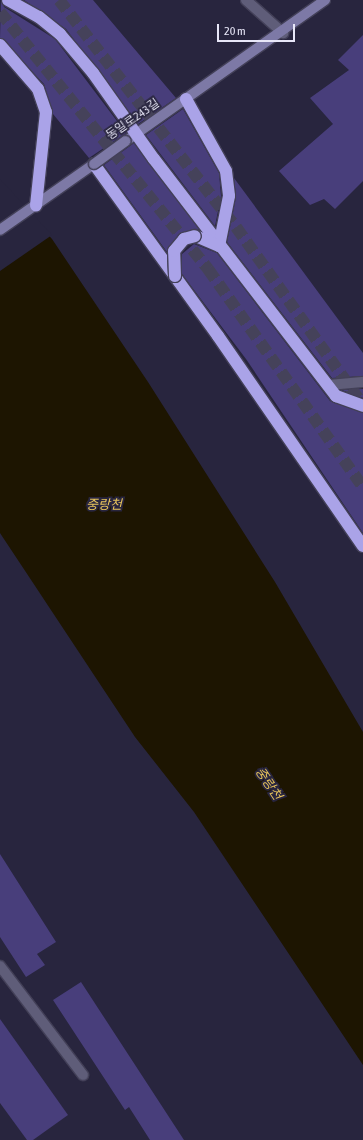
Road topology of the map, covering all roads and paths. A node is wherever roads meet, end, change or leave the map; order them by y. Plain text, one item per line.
1 (8, 0) edge
2 (246, 0) edge
3 (325, 0) edge
4 (283, 33) junction
5 (0, 45) edge
6 (186, 99) junction
7 (137, 133) junction
8 (94, 164) junction
9 (36, 205) junction
10 (0, 230) edge
11 (219, 246) junction
12 (175, 276) junction
13 (363, 382) edge
14 (328, 385) junction
15 (363, 406) edge
16 (363, 546) edge
17 (0, 966) edge
18 (82, 1075) dead end

1 - 7 highway
2 - 4 street
3 - 4 main road, 동일로243길
4 - 6 main road, 동일로243길
5 - 9 highway
6 - 7 main road, 동일로243길
6 - 11 highway
7 - 8 main road, 동일로243길, bridge
7 - 11 highway
8 - 9 main road, 동일로243길
8 - 12 highway
9 - 10 main road, 동일로243길
11 - 12 highway, bridge
11 - 14 highway
12 - 16 highway
13 - 14 street
14 - 15 highway
17 - 18 street

